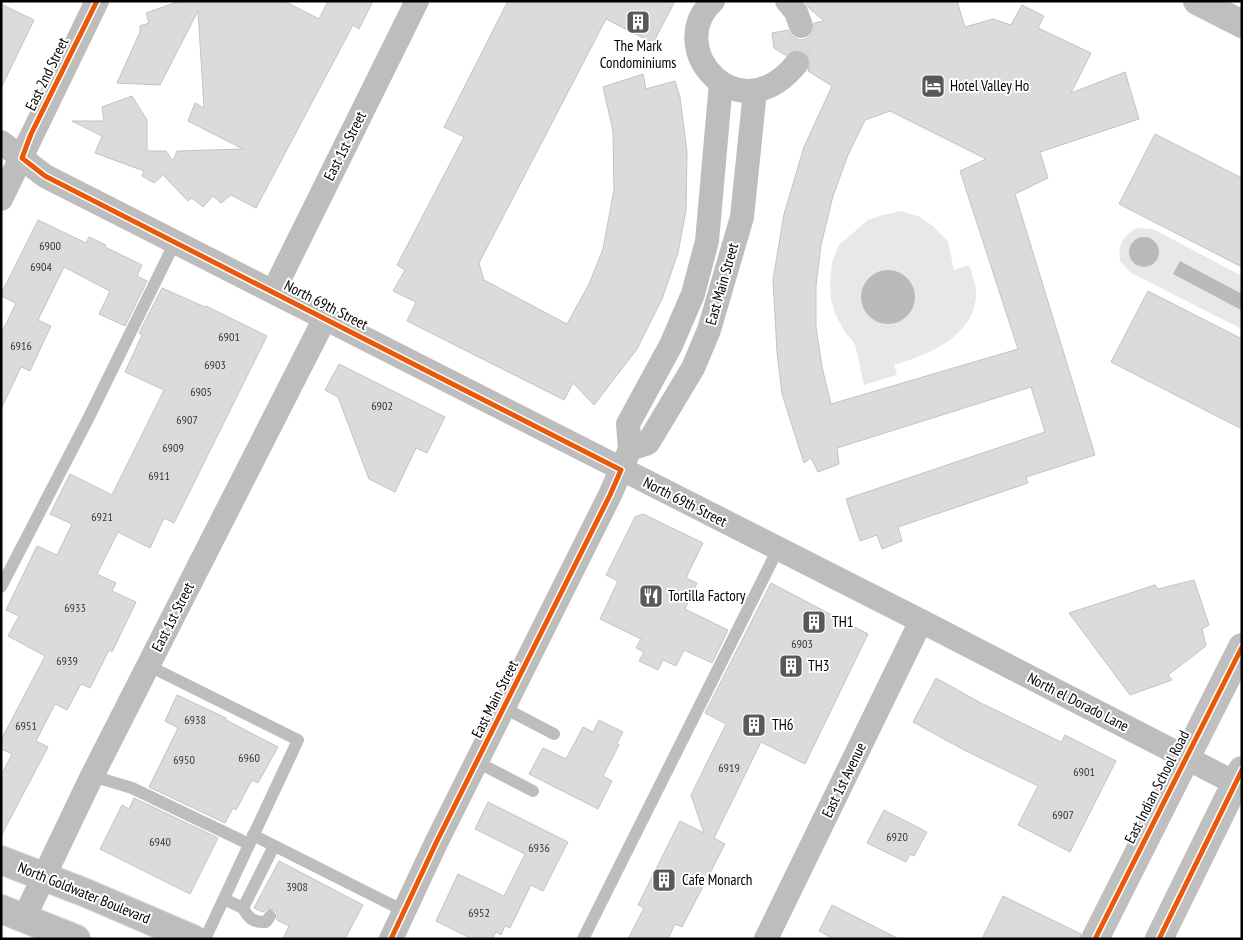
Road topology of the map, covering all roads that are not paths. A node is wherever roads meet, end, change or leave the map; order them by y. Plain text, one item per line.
1 (97, 1) edge
2 (417, 1) edge
3 (713, 1) edge
4 (787, 1) edge
5 (1198, 1) edge
6 (1242, 24) edge
7 (801, 26) tunnel mouth
8 (797, 63) tunnel mouth
9 (721, 83) junction
10 (755, 91) junction
11 (1, 142) edge
12 (22, 158) junction
13 (1, 199) edge
14 (175, 242) junction
15 (273, 292) junction
16 (325, 318) junction
17 (626, 459) junction
18 (778, 549) junction
19 (1, 587) edge
20 (921, 621) junction
21 (1242, 648) edge
22 (148, 666) junction
23 (504, 708) junction
24 (554, 734) dead end
25 (1186, 758) junction
26 (477, 762) junction
27 (92, 776) junction
28 (1238, 777) edge
29 (533, 791) dead end
30 (251, 840) junction
31 (274, 846) junction
32 (1, 860) edge
33 (44, 877) junction
34 (224, 899) junction
35 (243, 908) junction
36 (404, 911) junction
37 (12, 914) edge
38 (270, 916) dead end
39 (76, 939) edge
40 (193, 939) edge
41 (205, 939) edge
42 (391, 939) edge
43 (583, 939) edge
44 (766, 939) edge
45 (1095, 939) edge
46 (1158, 939) edge

1 - 12 street, East 2nd Street
2 - 15 street, East 1st Street
3 - 9 street
4 - 7 street
5 - 6 main road
8 - 10 street
9 - 10 street
9 - 17 street, East Main Street
10 - 17 street, East Main Street
11 - 12 street, North 69th Street
12 - 13 street, East 2nd Street
12 - 14 street, North 69th Street
14 - 15 street, North 69th Street
14 - 19 lane
15 - 16 street, North 69th Street
16 - 17 street, North 69th Street
16 - 22 street, East 1st Street
17 - 18 street, North 69th Street
17 - 23 street, East Main Street
18 - 20 street, North 69th Street
18 - 43 lane
20 - 25 street, North el Dorado Lane
20 - 44 street, East 1st Avenue
21 - 25 main road, East Indian School Road
22 - 27 street, East 1st Street
22 - 30 lane
23 - 24 lane
23 - 26 street, East Main Street
25 - 28 street, North el Dorado Lane
25 - 45 main road, East Indian School Road
26 - 29 lane
26 - 36 street, East Main Street
27 - 30 lane
27 - 33 street, East 1st Street
28 - 46 main road
30 - 31 lane
30 - 34 lane
31 - 35 lane
31 - 36 lane
32 - 33 main road, North Goldwater Boulevard
33 - 37 street, East 1st Street
33 - 40 main road, North Goldwater Boulevard
34 - 35 lane
34 - 41 lane
35 - 38 lane
36 - 42 street, East Main Street
37 - 39 main road

